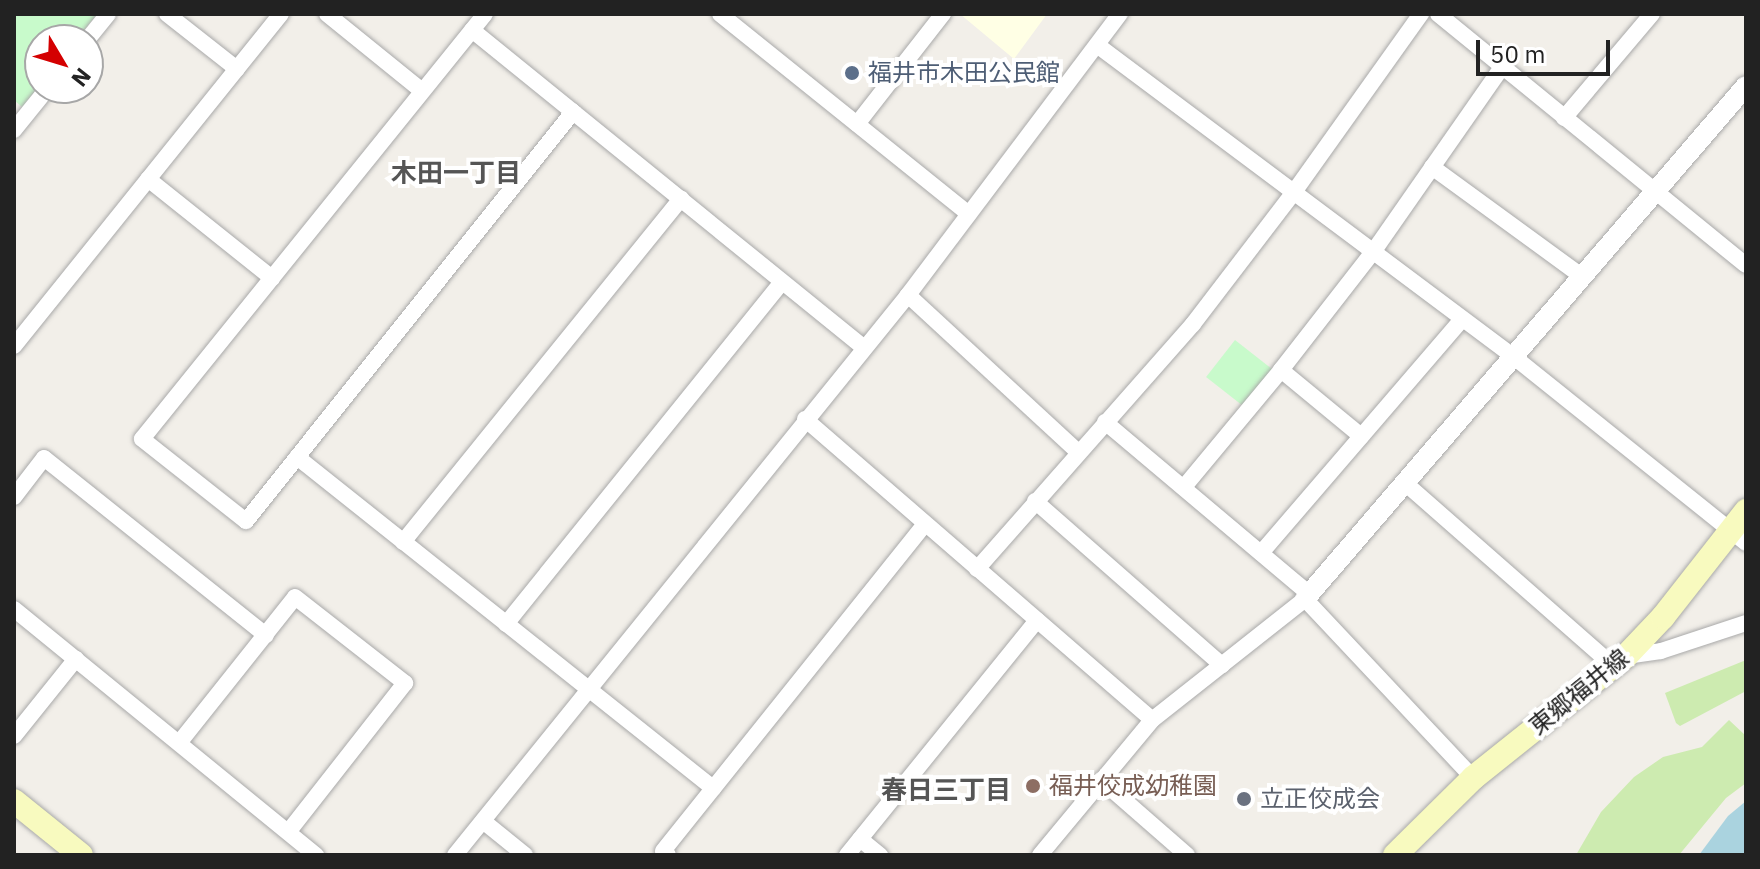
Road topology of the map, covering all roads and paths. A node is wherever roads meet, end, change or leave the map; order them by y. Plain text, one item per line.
1 (167, 14) edge
2 (281, 14) edge
3 (327, 14) edge
4 (485, 14) edge
5 (720, 14) edge
6 (943, 14) edge
7 (1120, 14) edge
8 (1421, 14) edge
9 (1438, 14) edge
10 (1652, 14) edge
11 (472, 30) junction
12 (1097, 45) junction
13 (1502, 67) junction
14 (237, 69) junction
15 (1746, 86) edge
16 (422, 91) junction
17 (35, 104) edge
18 (573, 112) junction
19 (1564, 118) junction
20 (857, 124) junction
21 (14, 130) edge
22 (1432, 167) junction
23 (148, 179) junction
24 (1294, 192) junction
25 (1655, 192) junction
26 (681, 199) junction
27 (969, 214) junction
28 (1746, 242) edge
29 (1373, 252) junction
30 (1740, 260) edge
31 (1583, 277) junction
32 (272, 278) junction
33 (782, 282) junction
34 (908, 295) junction
35 (1462, 319) junction
36 (14, 346) edge
37 (863, 347) junction
38 (1514, 357) junction
39 (1281, 370) junction
40 (805, 419) junction
41 (1105, 422) junction
42 (1361, 436) junction
43 (1078, 452) junction
44 (297, 457) junction
45 (1405, 483) junction
46 (1184, 487) junction
47 (14, 497) edge
48 (1035, 501) junction
49 (1746, 511) edge
50 (925, 524) junction
51 (1738, 537) edge
52 (403, 542) junction
53 (1261, 553) junction
54 (977, 569) junction
55 (1307, 596) junction
56 (14, 609) edge
57 (1037, 620) junction
58 (1746, 623) edge
59 (506, 624) junction
60 (266, 635) junction
61 (76, 659) junction
62 (1620, 661) junction
63 (1222, 665) junction
64 (589, 689) junction
65 (1152, 720) junction
66 (14, 736) edge
67 (179, 743) junction
68 (1473, 778) junction
69 (1101, 780) junction
70 (713, 788) junction
71 (14, 801) edge
72 (483, 821) junction
73 (288, 832) junction
74 (860, 839) junction
75 (81, 855) edge
76 (316, 855) edge
77 (455, 855) edge
78 (525, 855) edge
79 (668, 855) edge
80 (847, 855) edge
81 (880, 855) edge
82 (1040, 855) edge
83 (1187, 855) edge
84 (1395, 855) edge

1 - 14 street
2 - 14 street
3 - 16 street
4 - 11 street
5 - 20 street
6 - 20 street
7 - 12 street
8 - 24 street
9 - 13 street
10 - 19 street
11 - 16 street
11 - 18 street
12 - 24 street
12 - 27 street
13 - 19 street
13 - 22 street
14 - 23 street
15 - 25 street
16 - 32 street
17 - 21 street
18 - 26 street
18 - 44 street
19 - 25 street
20 - 27 street
22 - 29 street
22 - 31 street
23 - 32 street
23 - 36 street
24 - 29 street
24 - 41 street
25 - 30 street
25 - 31 street
26 - 33 street
26 - 52 street
27 - 34 street
28 - 30 street
29 - 35 street
29 - 39 street
31 - 38 street
32 - 44 street
33 - 37 street
33 - 59 street
34 - 37 street
34 - 43 street
35 - 38 street
35 - 42 street
37 - 40 street
38 - 45 street
38 - 51 street
39 - 42 street
39 - 46 street
40 - 50 street
40 - 64 street
41 - 43 street
41 - 46 street
42 - 53 street
43 - 48 street
44 - 52 street
45 - 55 street
45 - 62 street
46 - 53 street
47 - 60 street
48 - 54 street
48 - 63 street
49 - 51 main road, 東郷福井線
50 - 54 street
50 - 70 street
51 - 62 main road, 東郷福井線
52 - 59 street
53 - 55 street
54 - 57 street
55 - 63 street
55 - 68 street
56 - 61 street
57 - 65 street
57 - 74 street
58 - 62 street
59 - 64 street
60 - 67 street
60 - 73 street
61 - 66 street
61 - 67 street
62 - 68 main road, 東郷福井線
63 - 65 street
64 - 70 street
64 - 72 street
65 - 69 street
67 - 73 street
68 - 84 main road, 東郷福井線
69 - 82 street
69 - 83 street
70 - 79 street
71 - 75 main road
72 - 77 street
72 - 78 street
73 - 76 street
74 - 80 street
74 - 81 street

